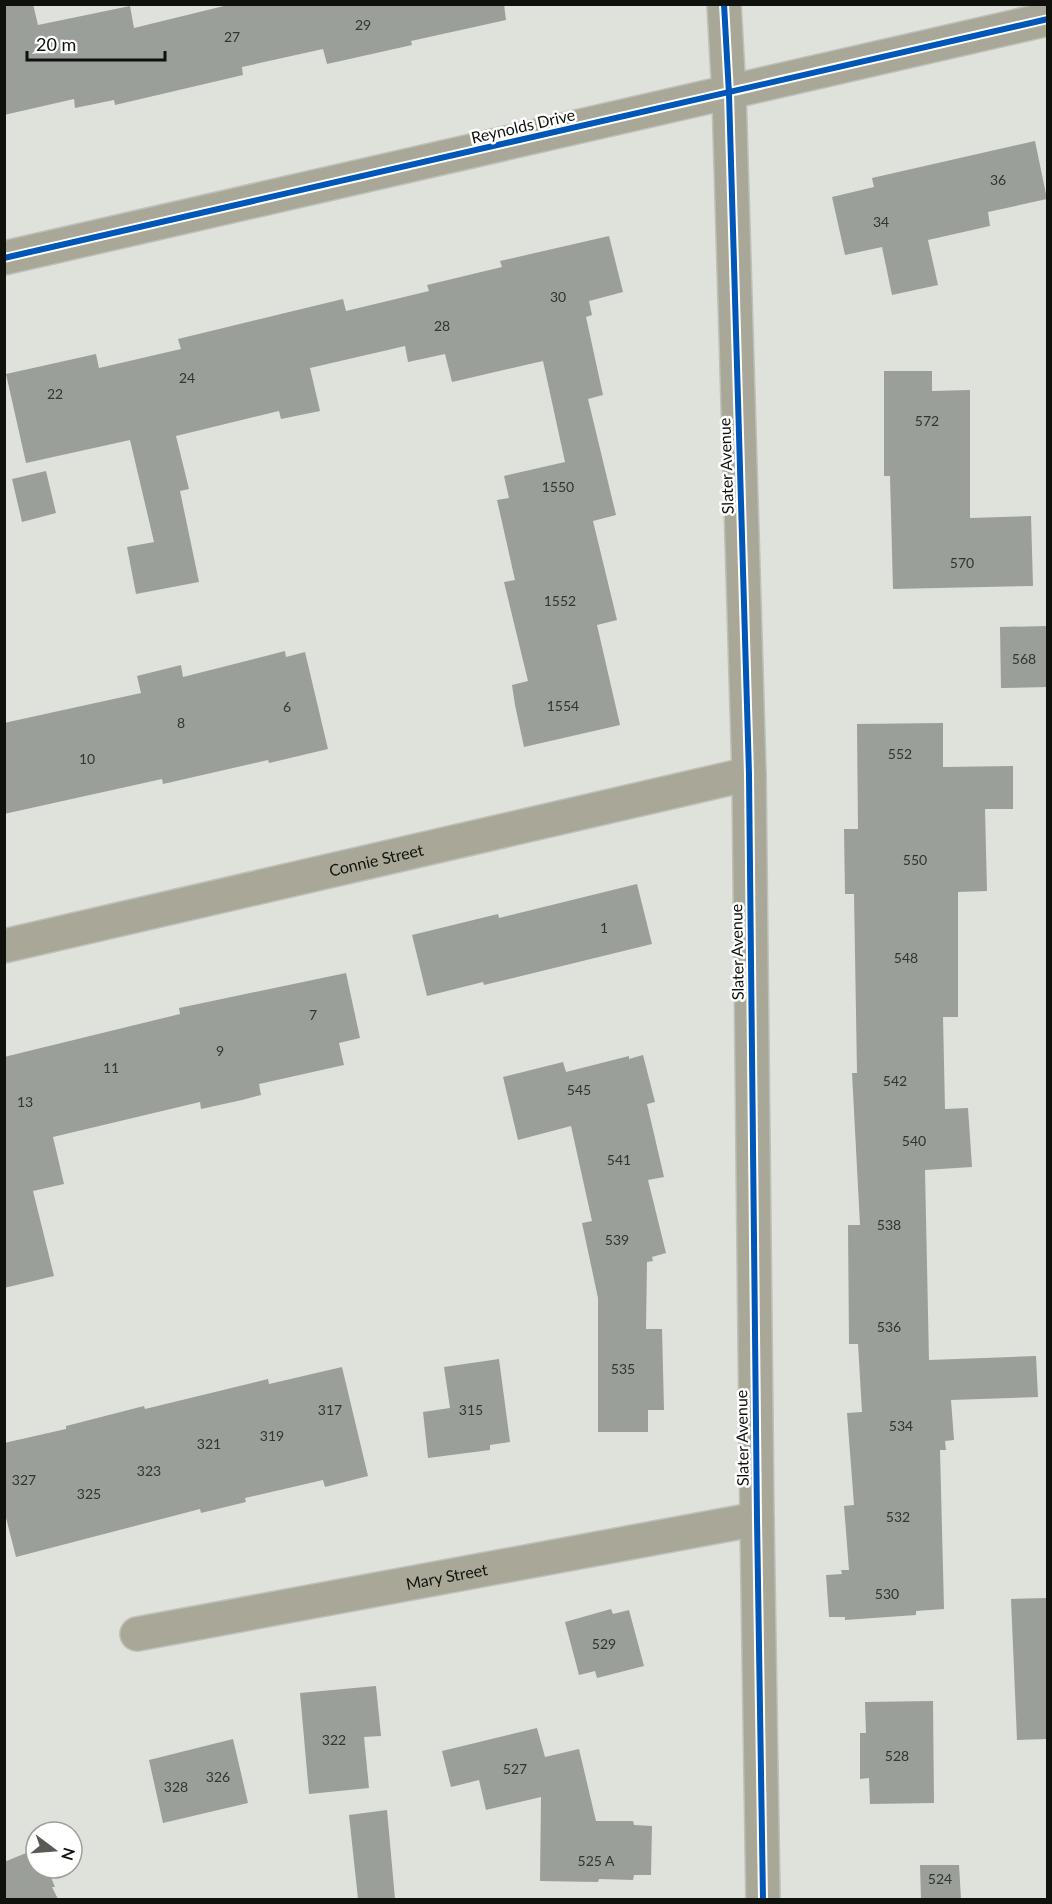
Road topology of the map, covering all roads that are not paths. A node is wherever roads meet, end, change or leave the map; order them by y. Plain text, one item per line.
1 (724, 4) edge
2 (1047, 19) edge
3 (729, 94) junction
4 (4, 258) edge
5 (749, 774) junction
6 (4, 946) edge
7 (757, 1519) junction
8 (137, 1634) dead end
9 (763, 1899) edge

1 - 3 street, Slater Avenue
2 - 3 street, Reynolds Drive
3 - 4 street, Reynolds Drive
3 - 5 street, Slater Avenue
5 - 6 street, Connie Street
5 - 7 street, Slater Avenue
7 - 8 street, Mary Street
7 - 9 street, Slater Avenue

